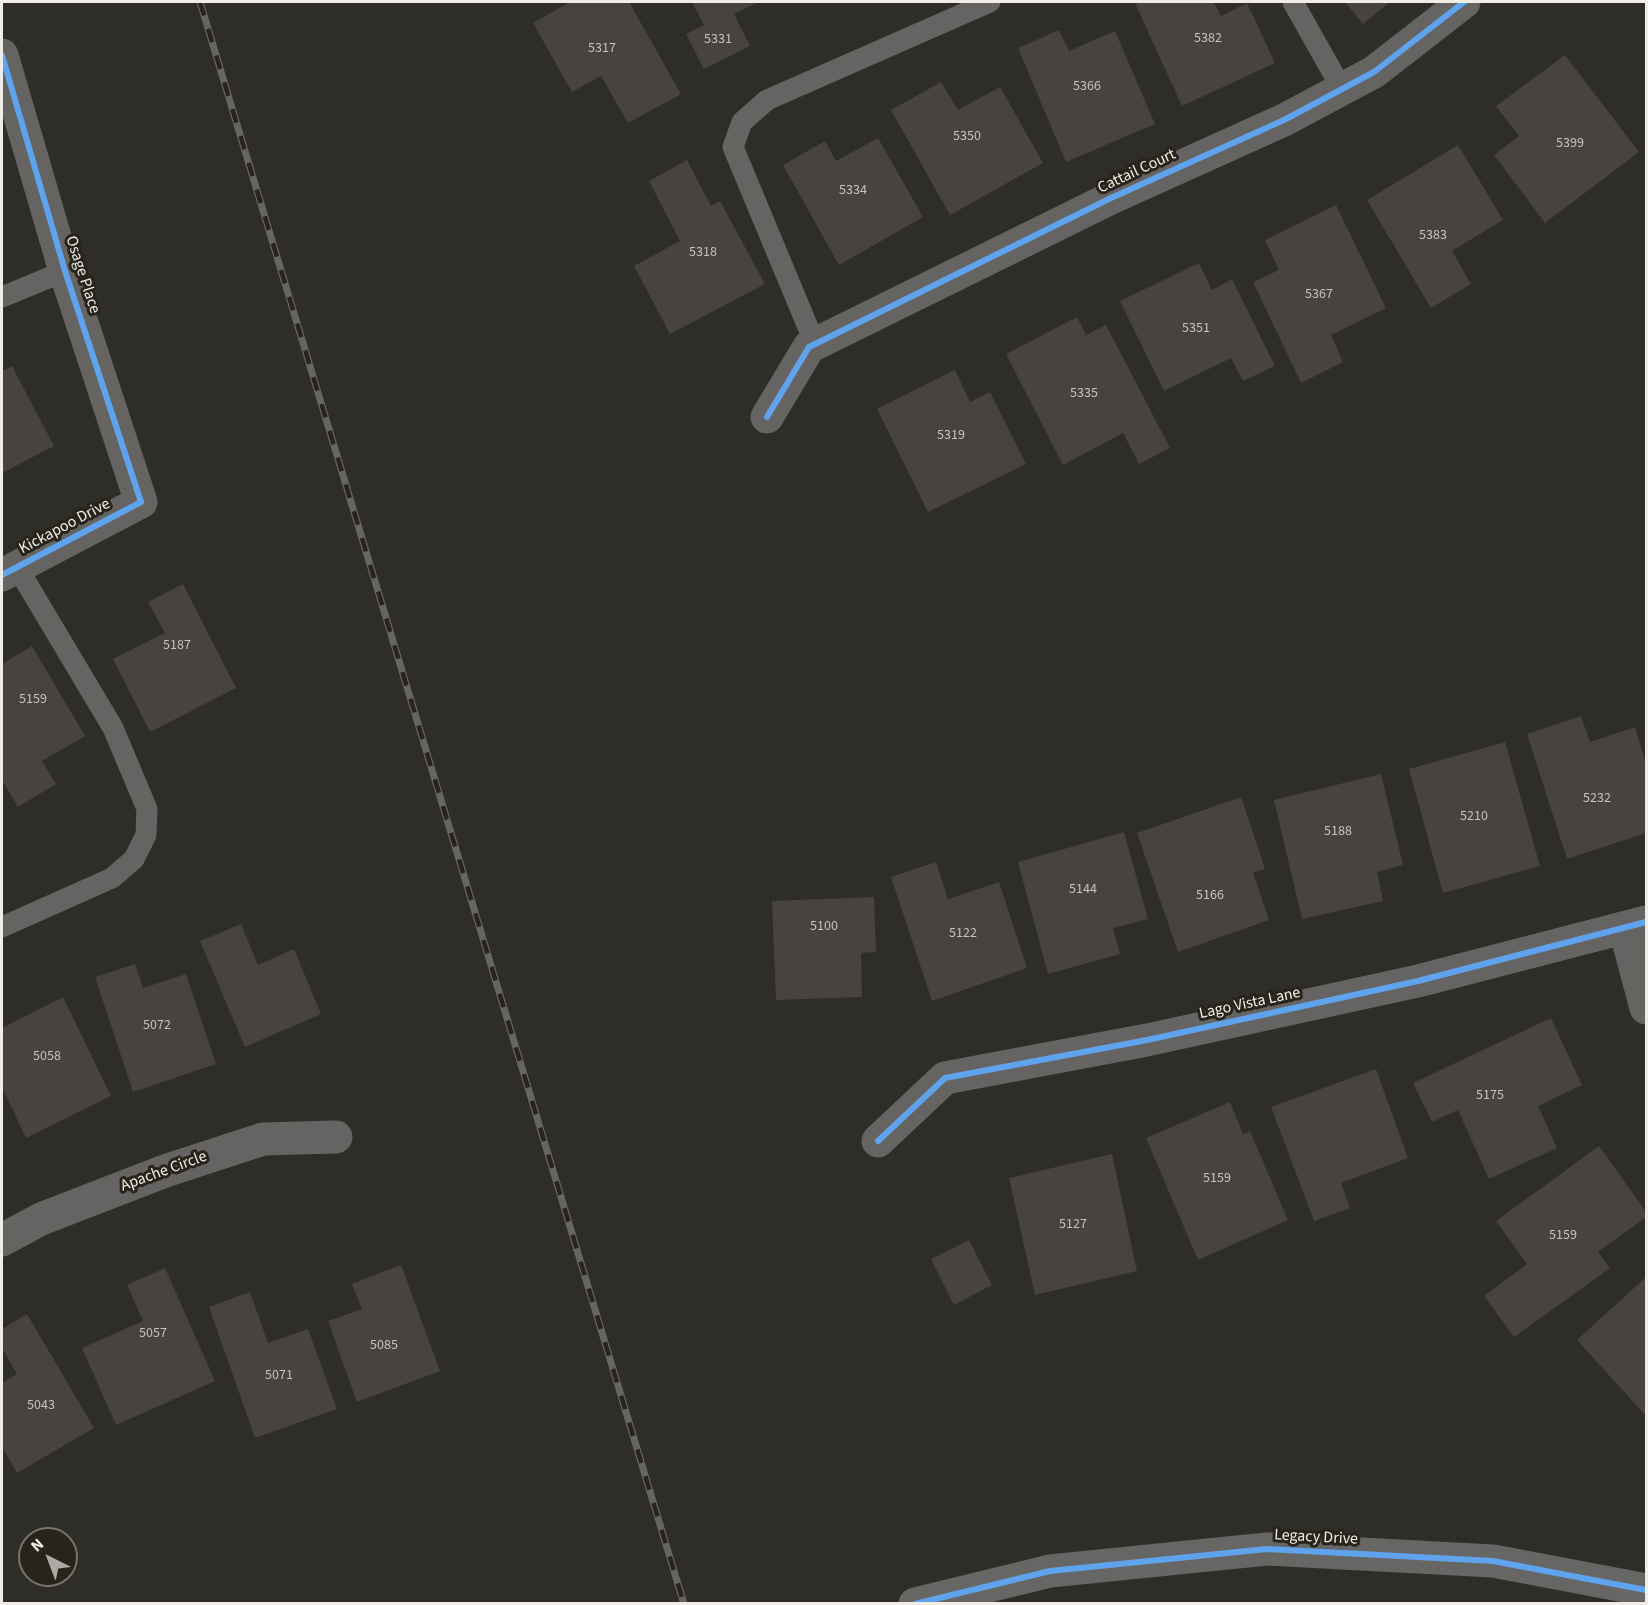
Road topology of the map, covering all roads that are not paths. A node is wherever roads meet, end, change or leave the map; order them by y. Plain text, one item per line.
1 (990, 2) edge
2 (1293, 2) edge
3 (1464, 2) edge
4 (2, 55) edge
5 (1342, 89) junction
6 (65, 271) junction
7 (2, 297) edge
8 (812, 345) junction
9 (767, 417) dead end
10 (141, 502) joint
11 (9, 571) edge
12 (1636, 925) edge
13 (2, 927) edge
14 (1647, 1008) edge
15 (336, 1137) dead end
16 (878, 1141) dead end
17 (2, 1240) edge
18 (1647, 1590) edge
19 (915, 1604) edge

1 - 8 lane
2 - 5 lane
3 - 5 street, Cattail Court
4 - 6 street, Osage Place
5 - 8 street, Cattail Court
6 - 7 lane
6 - 10 street, Osage Place
8 - 9 street
10 - 11 street, Kickapoo Drive
11 - 13 lane
12 - 14 street
12 - 16 street, Lago Vista Lane
15 - 17 street, Apache Circle
18 - 19 main road, Legacy Drive

